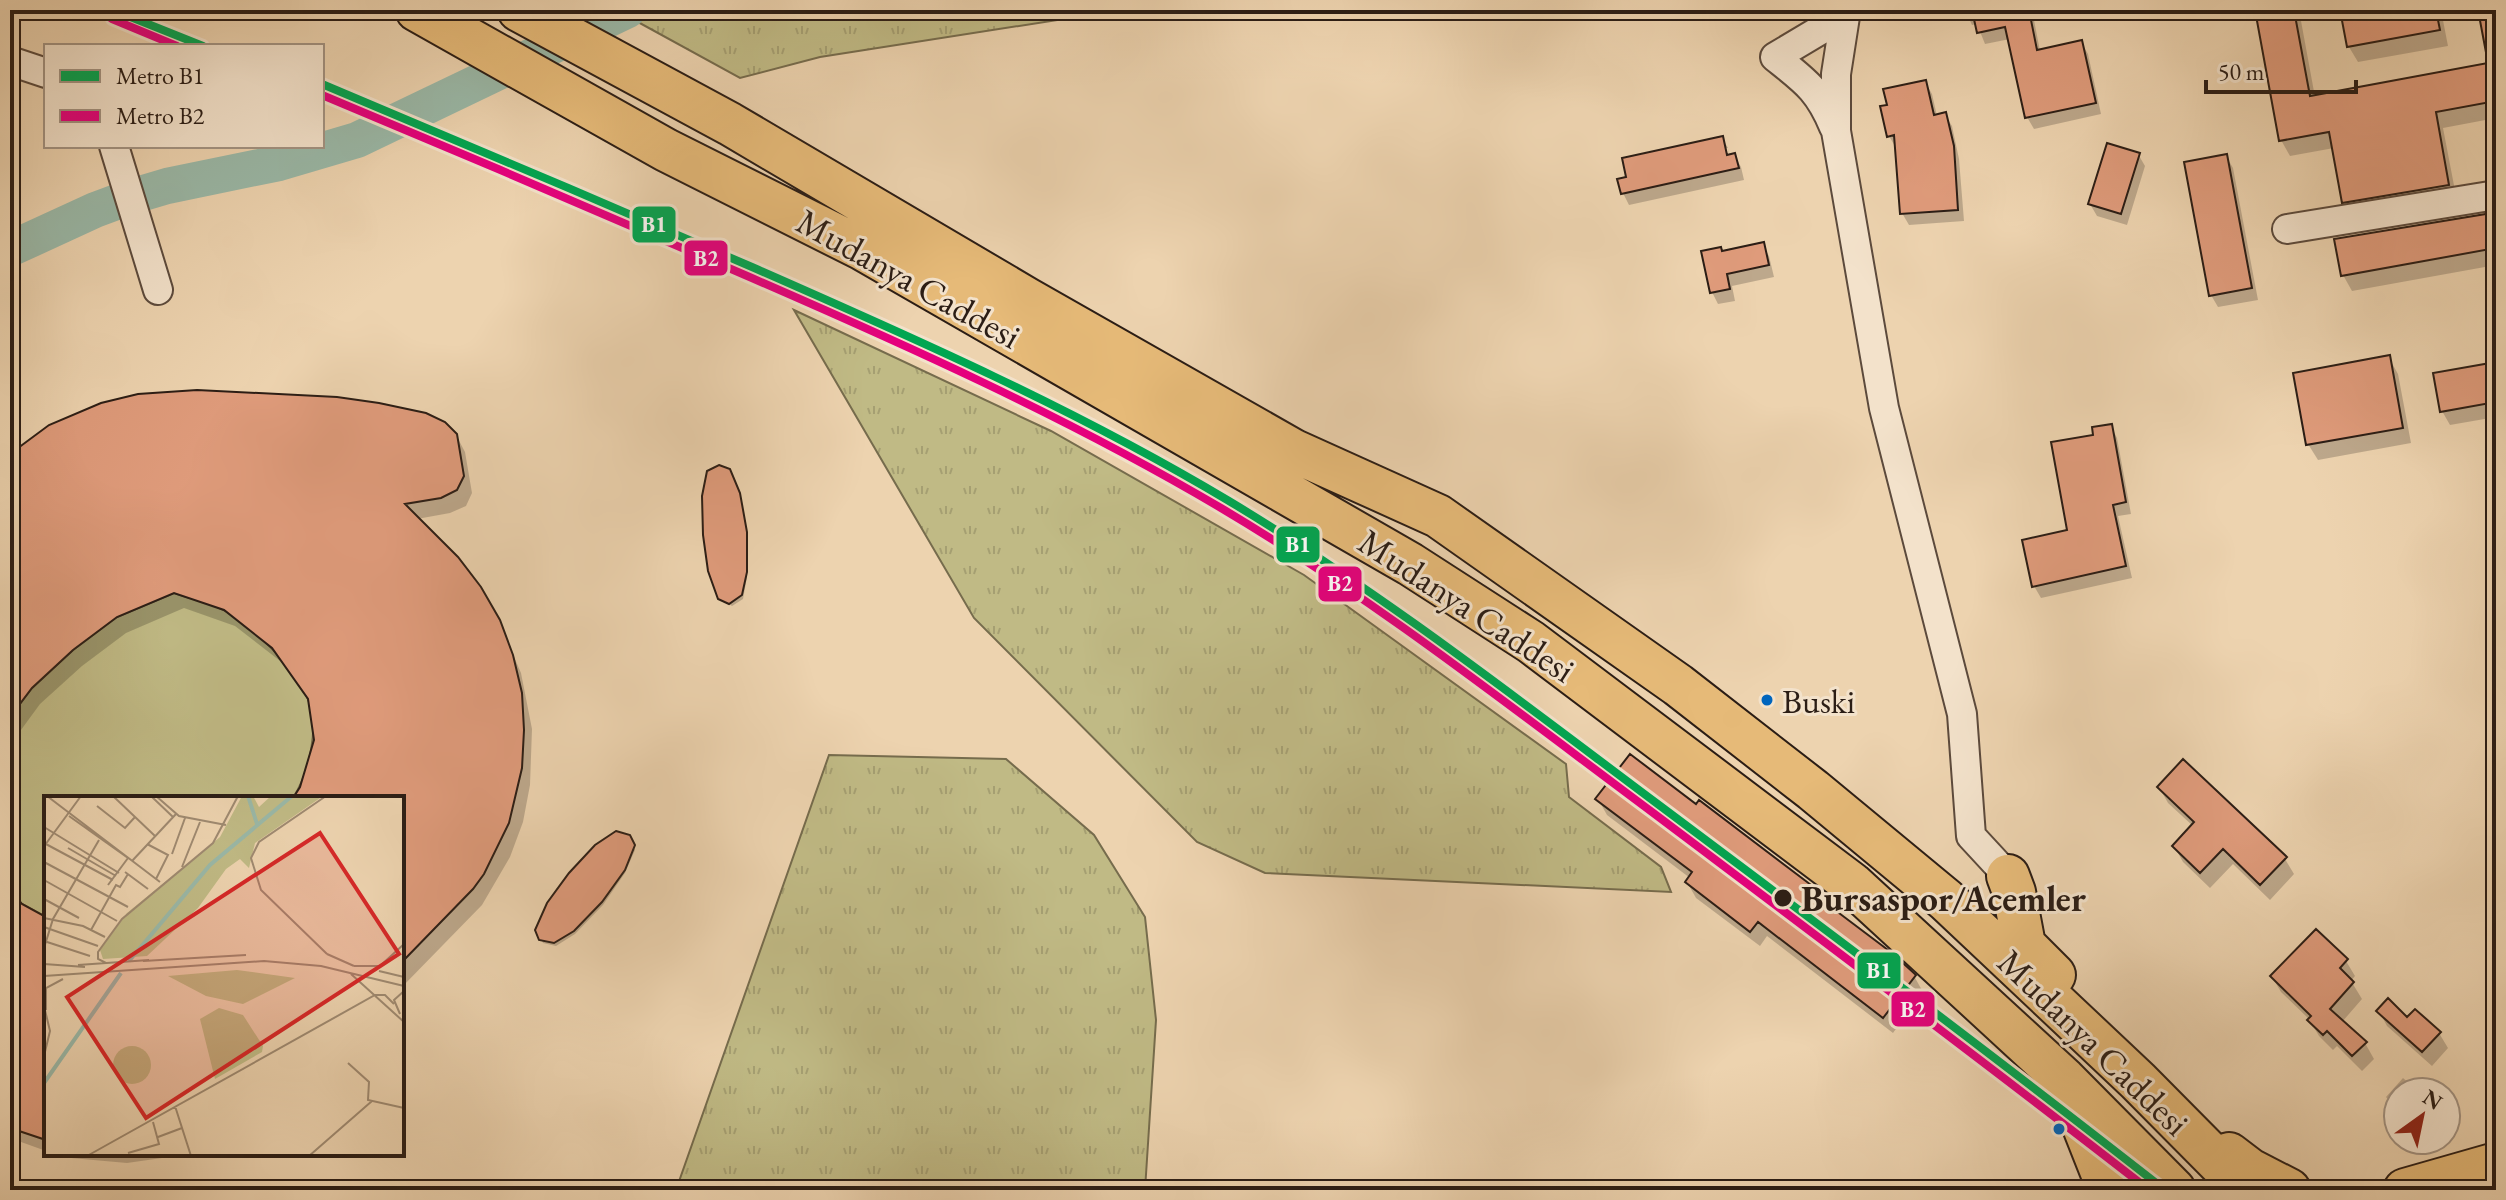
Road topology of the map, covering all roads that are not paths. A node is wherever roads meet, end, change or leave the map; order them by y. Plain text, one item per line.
1 (519, 10) edge
2 (543, 10) edge
3 (1837, 10) edge
4 (1846, 10) edge
5 (427, 16) edge
6 (10, 61) edge
7 (44, 72) edge
8 (732, 119) junction
9 (1836, 131) junction
10 (115, 148) edge
11 (2496, 195) edge
12 (2287, 229) dead end
13 (158, 290) dead end
14 (2008, 876) joint
15 (2064, 1079) junction
16 (2137, 1080) junction
17 (2496, 1164) edge
18 (2113, 1181) edge
19 (2174, 1190) edge
20 (2246, 1190) edge
21 (2289, 1190) edge
22 (2405, 1190) edge

1 - 8 highway, Mudanya Caddesi
2 - 8 highway
3 - 9 street
4 - 9 street
5 - 15 highway, Mudanya Caddesi
6 - 7 street
8 - 16 highway, Mudanya Caddesi
9 - 14 street
10 - 13 street
11 - 12 street
14 - 16 highway
15 - 18 highway
15 - 19 highway, Mudanya Caddesi
16 - 20 highway, Mudanya Caddesi
16 - 21 highway
17 - 22 highway

